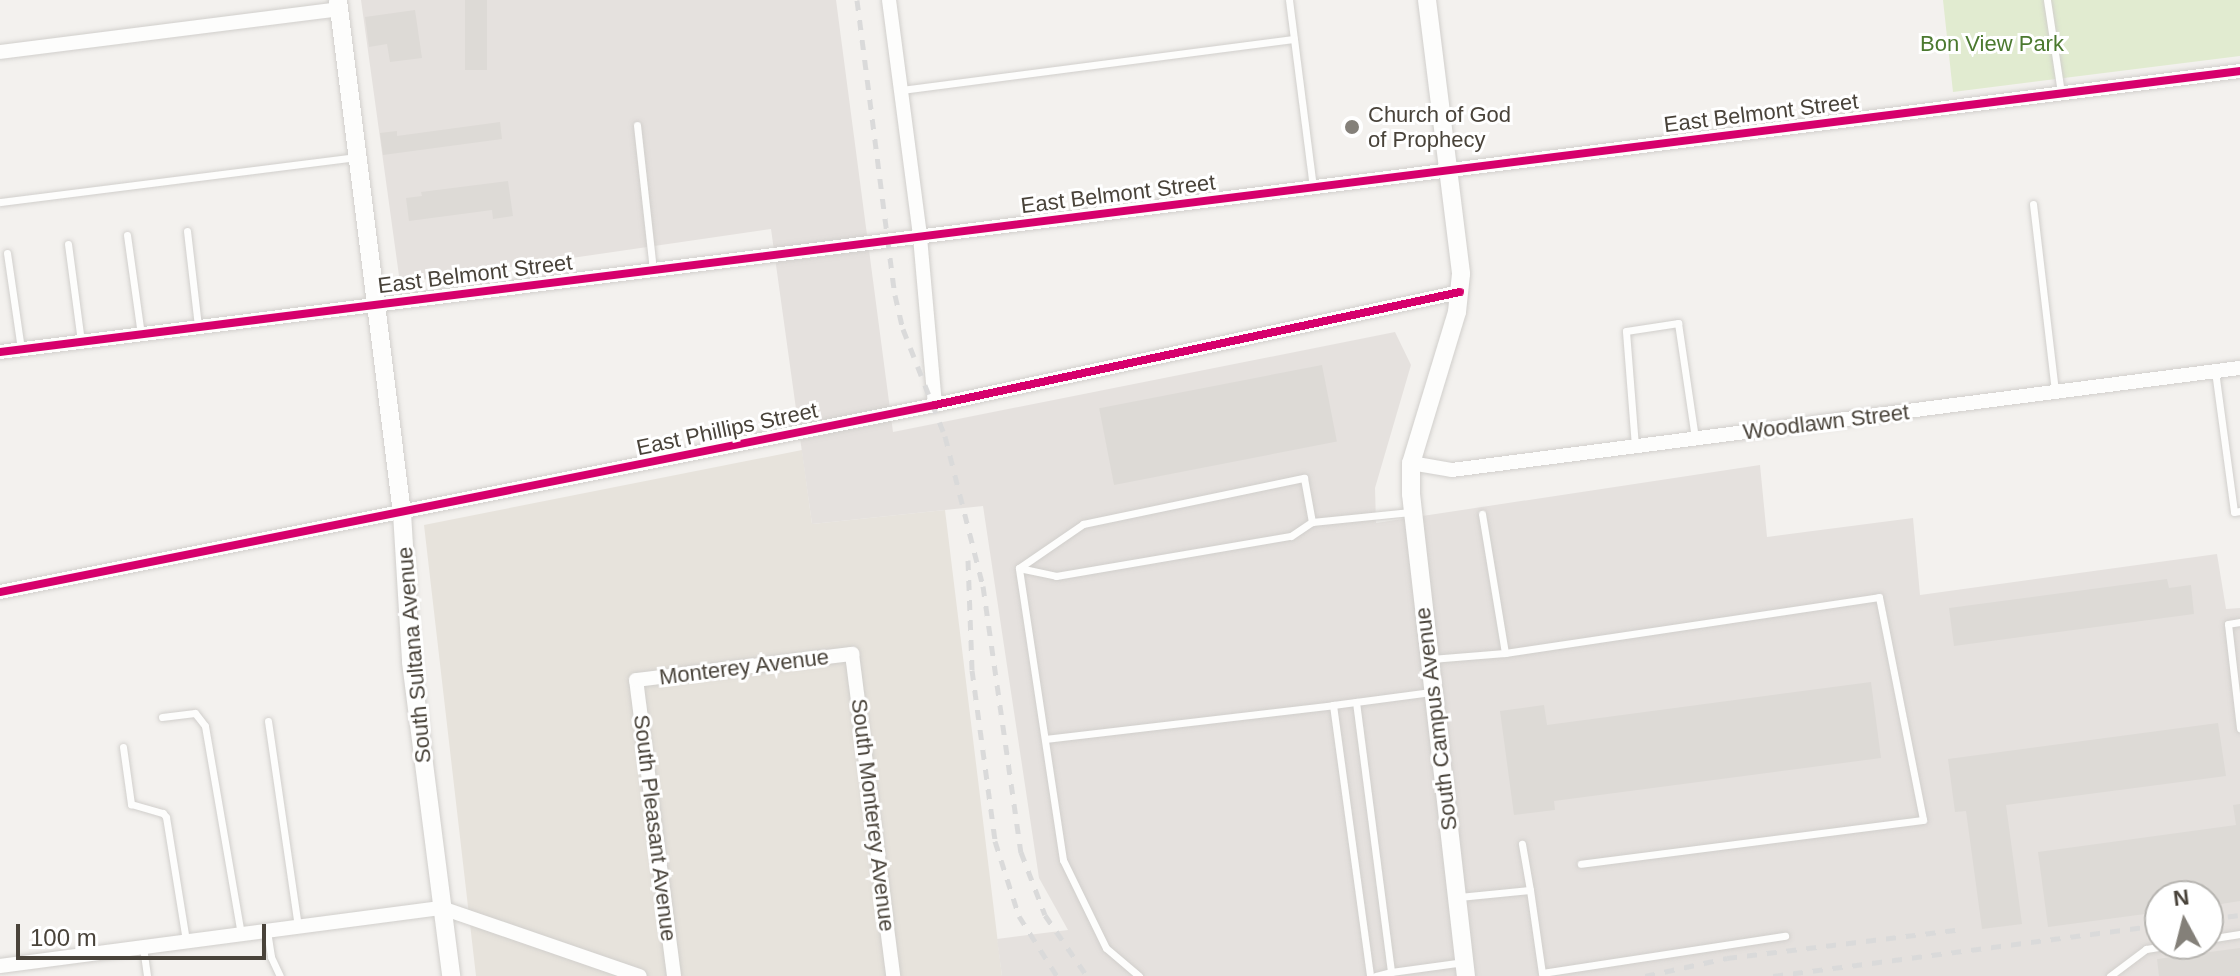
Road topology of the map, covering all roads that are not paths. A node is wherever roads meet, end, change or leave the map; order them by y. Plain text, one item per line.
1 (889, 0) edge
2 (1289, 0) edge
3 (1427, 0) edge
4 (2047, 0) edge
5 (339, 4) edge
6 (1294, 39) junction
7 (0, 52) edge
8 (2240, 71) edge
9 (901, 90) junction
10 (2061, 93) junction
11 (637, 125) dead end
12 (358, 157) junction
13 (1448, 170) junction
14 (1313, 187) junction
15 (0, 202) edge
16 (2033, 204) dead end
17 (187, 231) dead end
18 (127, 235) dead end
19 (920, 237) junction
20 (68, 244) dead end
21 (7, 253) dead end
22 (653, 270) junction
23 (1460, 292) junction
24 (376, 304) junction
25 (198, 326) junction
26 (141, 334) junction
27 (81, 341) junction
28 (21, 349) junction
29 (0, 352) edge
30 (2240, 368) edge
31 (2215, 371) junction
32 (2055, 392) junction
33 (935, 405) junction
34 (1695, 439) junction
35 (1635, 446) junction
36 (1411, 463) junction
37 (2240, 511) edge
38 (1412, 512) junction
39 (402, 513) junction
40 (1482, 514) dead end
41 (1312, 522) junction
42 (1019, 568) junction
43 (0, 592) edge
44 (2240, 622) edge
45 (1505, 653) junction
46 (852, 654) joint
47 (1429, 659) junction
48 (636, 680) joint
49 (1433, 691) junction
50 (1356, 702) junction
51 (1333, 705) junction
52 (162, 717) dead end
53 (268, 721) dead end
54 (2240, 728) edge
55 (1045, 739) junction
56 (123, 747) dead end
57 (1522, 844) dead end
58 (1581, 864) dead end
59 (1530, 890) junction
60 (1457, 897) junction
61 (442, 908) junction
62 (298, 927) junction
63 (267, 931) junction
64 (241, 935) junction
65 (1785, 936) dead end
66 (186, 941) junction
67 (143, 947) junction
68 (2144, 950) edge
69 (2, 969) edge
70 (1465, 969) edge
71 (1391, 972) junction
72 (147, 976) edge
73 (280, 976) edge
74 (451, 976) edge
75 (640, 976) edge
76 (674, 976) edge
77 (893, 976) edge
78 (1139, 976) edge
79 (1373, 976) edge
80 (2110, 976) edge

1 - 9 street
2 - 6 lane
3 - 13 street
4 - 10 lane
5 - 7 street
5 - 12 street, South Sultana Avenue
6 - 9 lane
6 - 14 lane
8 - 10 street, East Belmont Street
9 - 19 street
10 - 13 street, East Belmont Street
11 - 22 lane
12 - 15 lane
12 - 24 street, South Sultana Avenue
13 - 14 street, East Belmont Street
13 - 23 street
14 - 19 street, East Belmont Street
16 - 32 lane
17 - 25 lane
18 - 26 lane
19 - 22 street, East Belmont Street
19 - 33 street
20 - 27 lane
21 - 28 lane
22 - 24 street, East Belmont Street
23 - 33 street, East Phillips Street
23 - 36 street, South Campus Avenue
24 - 25 street, East Belmont Street
24 - 39 street, South Sultana Avenue
25 - 26 street, East Belmont Street
26 - 27 street, East Belmont Street
27 - 28 street, East Belmont Street
28 - 29 street, East Belmont Street
30 - 31 street, Woodlawn Street
31 - 32 street, Woodlawn Street
31 - 37 lane
32 - 34 street, Woodlawn Street
33 - 39 street, East Phillips Street
34 - 35 street, Woodlawn Street
34 - 35 lane
35 - 36 street, Woodlawn Street
36 - 38 street, South Campus Avenue
38 - 41 lane
38 - 47 street, South Campus Avenue
39 - 43 street, East Phillips Street
39 - 61 street, South Sultana Avenue
40 - 45 lane
41 - 42 lane
41 - 42 lane
42 - 55 lane
44 - 54 lane
45 - 47 lane
45 - 58 lane
46 - 48 street, Monterey Avenue
46 - 77 street, South Monterey Avenue
47 - 49 street, South Campus Avenue
48 - 76 street, South Pleasant Avenue
49 - 50 lane
49 - 60 street, South Campus Avenue
50 - 51 lane
50 - 71 lane
51 - 55 lane
51 - 79 lane
52 - 64 lane
53 - 62 lane
55 - 78 lane
56 - 66 lane
57 - 59 lane
59 - 60 lane
59 - 65 lane
60 - 70 street, South Campus Avenue
61 - 62 street
61 - 74 street, South Sultana Avenue
61 - 75 street
62 - 63 street
63 - 64 street
63 - 73 lane
64 - 66 street
66 - 67 street
67 - 69 street
67 - 72 lane
68 - 80 lane
70 - 71 lane
71 - 79 lane

